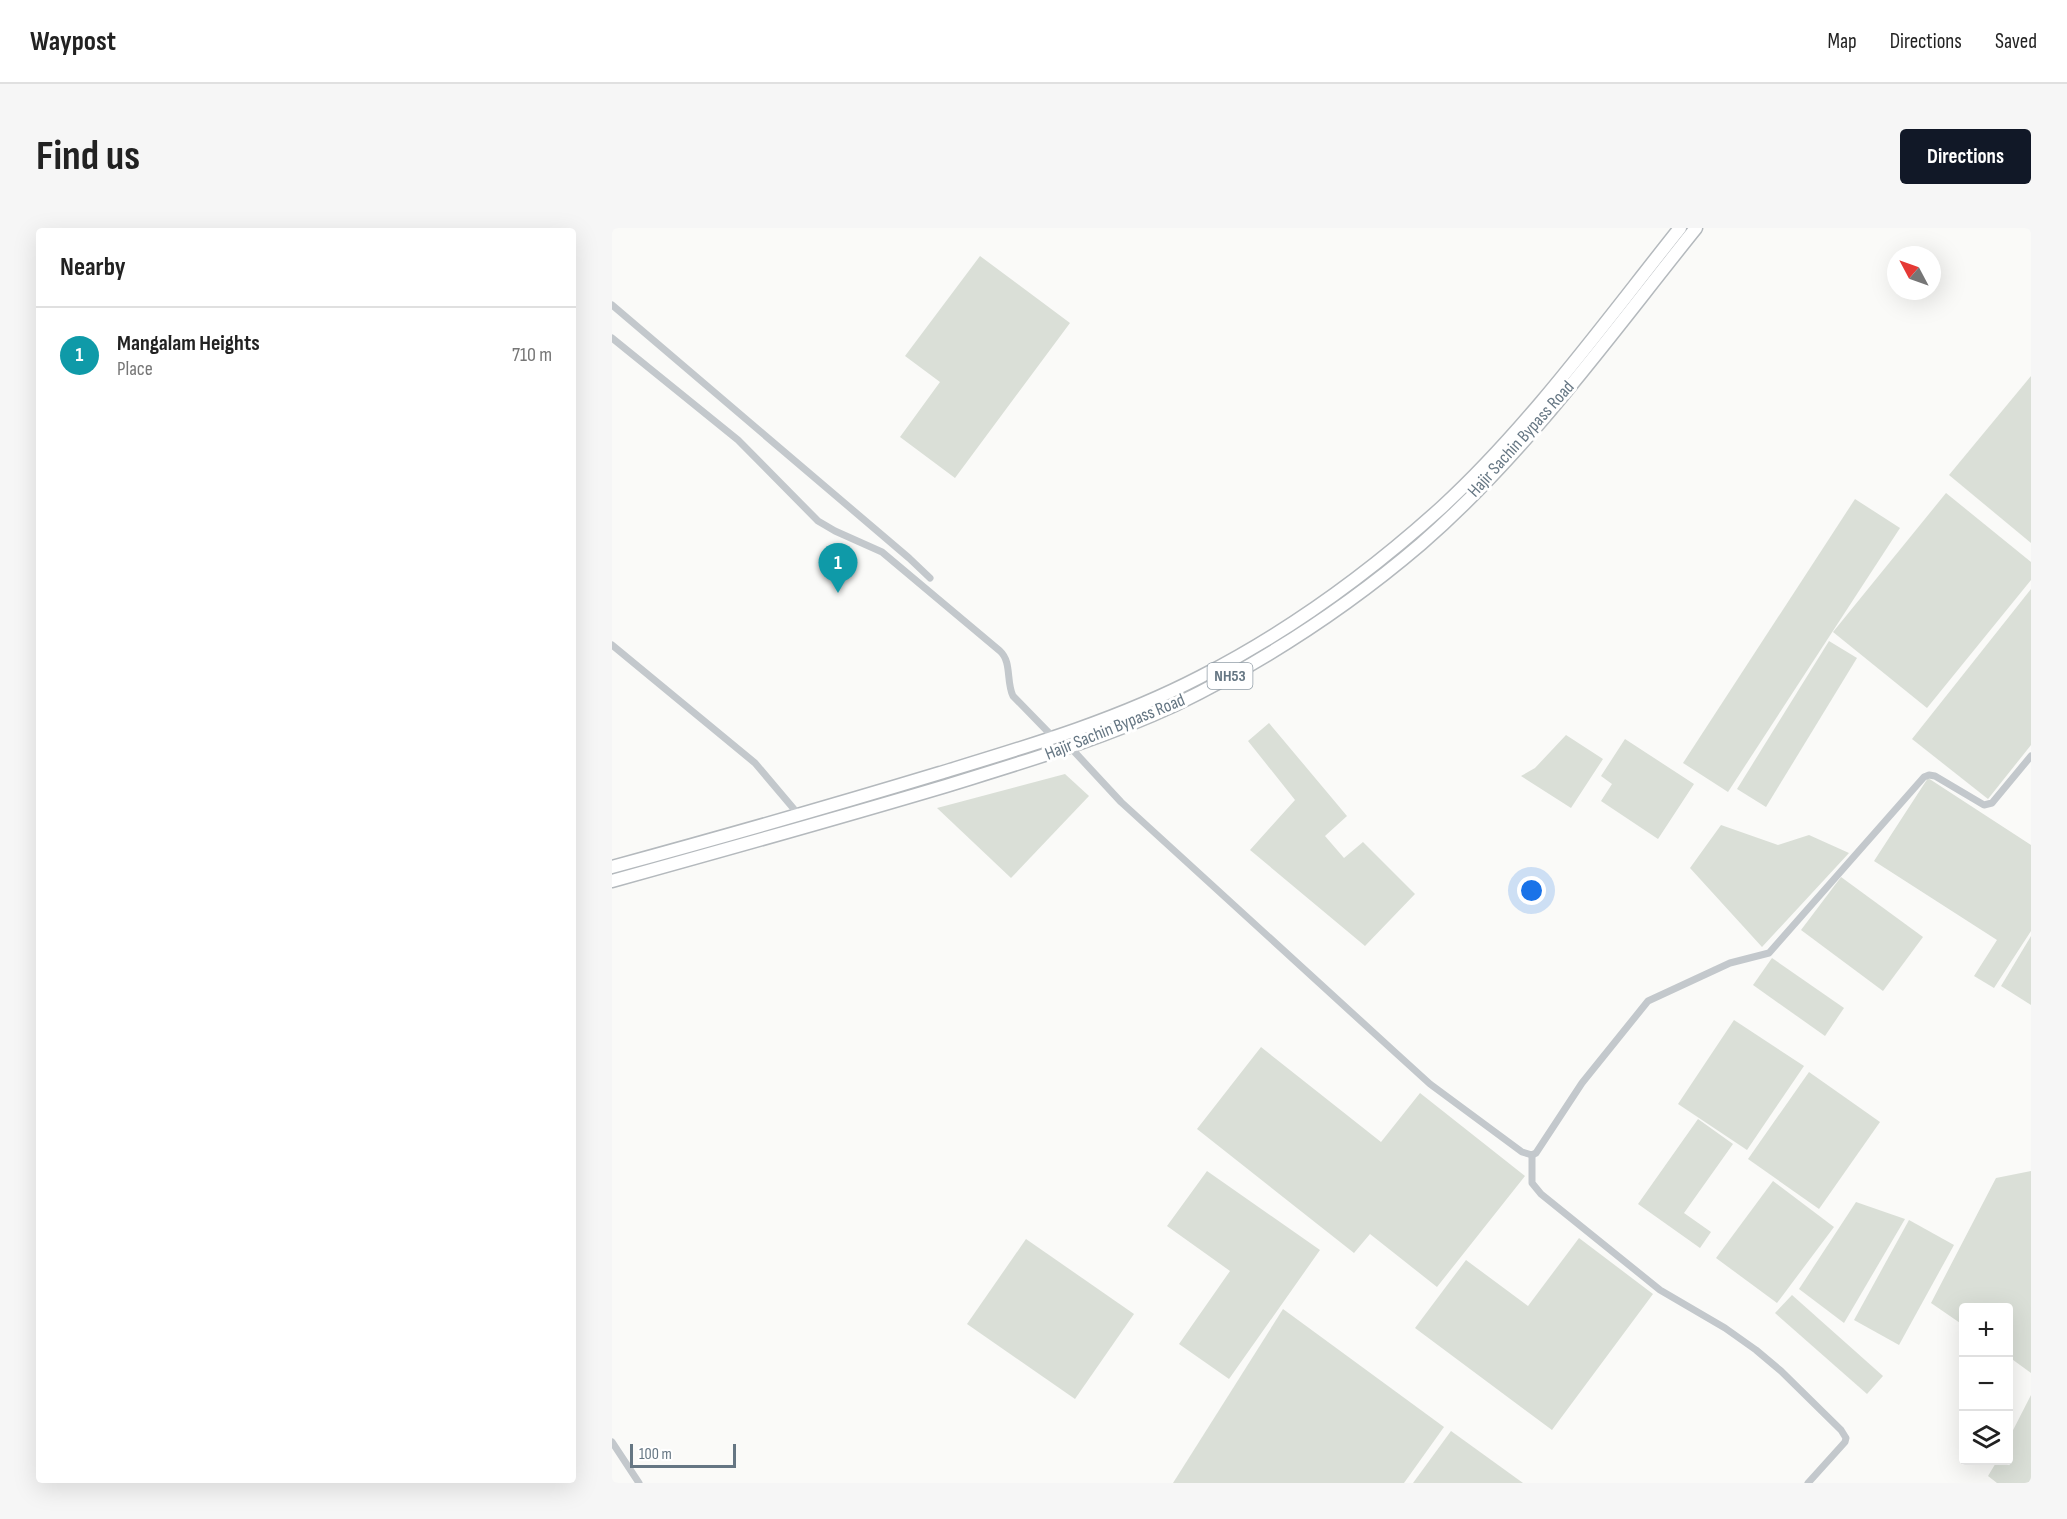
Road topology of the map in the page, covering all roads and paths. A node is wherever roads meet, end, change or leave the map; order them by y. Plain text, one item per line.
1 (1680, 228) edge
2 (1696, 228) edge
3 (612, 305) edge
4 (612, 338) edge
5 (930, 578) dead end
6 (612, 645) edge
7 (1053, 738) junction
8 (1070, 747) junction
9 (2031, 756) edge
10 (799, 815) junction
11 (612, 867) edge
12 (612, 881) edge
13 (1532, 1155) junction
14 (612, 1442) edge
15 (639, 1483) edge
16 (1808, 1483) edge

1 - 7 highway, NH53
2 - 8 highway, Hajir Sachin Bypass Road / NH53
3 - 5 street
4 - 7 street
6 - 10 street
7 - 10 highway, NH53
8 - 12 highway, Hajir Sachin Bypass Road / NH53
8 - 13 street
9 - 13 street
10 - 11 highway, NH53
13 - 16 street
14 - 15 street

